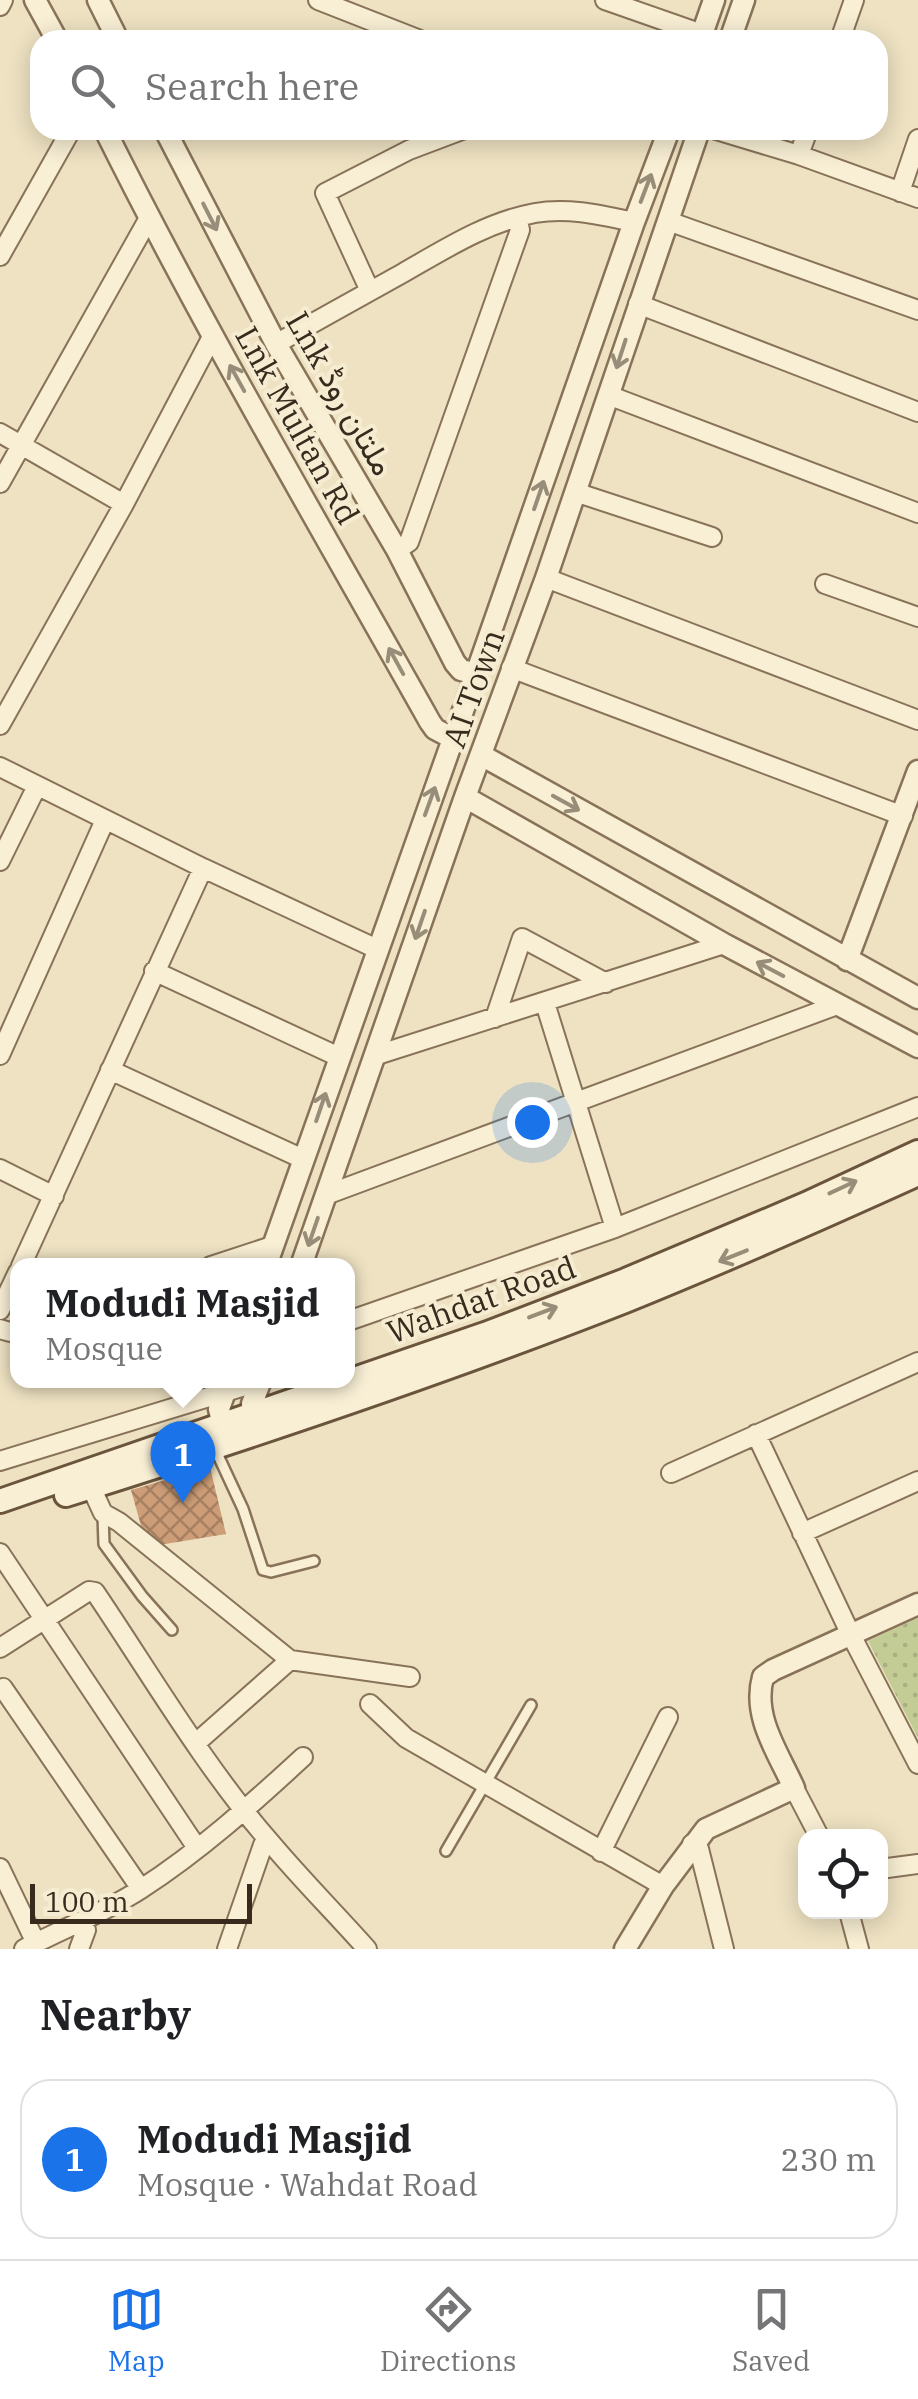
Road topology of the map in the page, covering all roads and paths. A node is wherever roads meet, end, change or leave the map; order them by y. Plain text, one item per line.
1 (36, 0) edge
2 (98, 0) edge
3 (318, 0) edge
4 (714, 0) edge
5 (744, 0) edge
6 (854, 0) edge
7 (615, 2) edge
8 (52, 30) edge
9 (113, 30) edge
10 (394, 30) edge
11 (684, 30) edge
12 (703, 30) edge
13 (734, 30) edge
14 (844, 30) edge
15 (918, 139) edge
16 (65, 140) edge
17 (110, 140) edge
18 (170, 140) edge
19 (436, 140) edge
20 (661, 140) edge
21 (696, 140) edge
22 (749, 140) edge
23 (804, 140) edge
24 (799, 155) junction
25 (909, 195) edge
26 (148, 218) junction
27 (517, 218) junction
28 (668, 220) junction
29 (634, 222) junction
30 (0, 256) edge
31 (370, 291) junction
32 (638, 304) junction
33 (918, 310) edge
34 (213, 336) junction
35 (276, 344) junction
36 (608, 395) junction
37 (918, 412) edge
38 (0, 433) edge
39 (21, 445) junction
40 (0, 483) edge
41 (575, 492) junction
42 (124, 504) junction
43 (918, 513) edge
44 (712, 537) dead end
45 (397, 550) junction
46 (546, 578) junction
47 (825, 584) dead end
48 (918, 617) edge
49 (512, 668) junction
50 (476, 674) junction
51 (918, 720) edge
52 (0, 724) edge
53 (452, 738) junction
54 (481, 755) junction
55 (443, 764) junction
56 (0, 767) edge
57 (918, 771) edge
58 (473, 776) junction
59 (37, 786) junction
60 (465, 797) junction
61 (903, 816) junction
62 (105, 820) junction
63 (0, 861) edge
64 (203, 868) junction
65 (724, 944) junction
66 (377, 949) junction
67 (847, 960) junction
68 (154, 972) junction
69 (606, 983) junction
70 (361, 994) junction
71 (918, 998) edge
72 (545, 1002) junction
73 (392, 1004) junction
74 (836, 1004) junction
75 (495, 1018) junction
76 (918, 1047) edge
77 (2, 1048) edge
78 (374, 1056) junction
79 (338, 1057) junction
80 (110, 1070) junction
81 (575, 1101) junction
82 (918, 1108) edge
83 (918, 1152) edge
84 (302, 1159) junction
85 (0, 1169) edge
86 (918, 1174) edge
87 (326, 1195) junction
88 (54, 1196) junction
89 (615, 1228) junction
90 (269, 1256) edge
91 (24, 1258) edge
92 (305, 1258) edge
93 (355, 1320) edge
94 (918, 1362) edge
95 (355, 1385) edge
96 (222, 1388) edge
97 (227, 1388) edge
98 (258, 1388) edge
99 (347, 1388) edge
100 (255, 1424) junction
101 (756, 1434) junction
102 (222, 1440) junction
103 (0, 1461) edge
104 (671, 1473) dead end
105 (918, 1482) edge
106 (92, 1487) junction
107 (0, 1501) edge
108 (103, 1513) junction
109 (0, 1516) edge
110 (802, 1533) junction
111 (0, 1553) edge
112 (314, 1561) dead end
113 (918, 1604) edge
114 (45, 1620) junction
115 (172, 1630) dead end
116 (851, 1635) junction
117 (0, 1648) edge
118 (290, 1660) junction
119 (410, 1677) dead end
120 (0, 1690) edge
121 (370, 1704) dead end
122 (530, 1704) dead end
123 (668, 1717) dead end
124 (196, 1743) junction
125 (304, 1756) dead end
126 (916, 1757) edge
127 (485, 1784) junction
128 (794, 1788) junction
129 (245, 1810) junction
130 (815, 1829) edge
131 (268, 1841) junction
132 (692, 1844) junction
133 (196, 1848) junction
134 (446, 1851) dead end
135 (601, 1852) junction
136 (918, 1864) edge
137 (0, 1868) edge
138 (888, 1868) edge
139 (662, 1886) junction
140 (140, 1890) junction
141 (850, 1919) edge
142 (82, 1922) junction
143 (30, 1946) edge
144 (79, 1949) edge
145 (226, 1949) edge
146 (367, 1949) edge
147 (625, 1949) edge
148 (724, 1949) edge
149 (859, 1949) edge

1 - 8 street
2 - 9 street
3 - 10 street
4 - 12 street
5 - 13 street
6 - 14 street
7 - 11 street
15 - 25 street
16 - 30 street
17 - 26 street, Lnk Multan Rd
18 -> 35 street, Lnk ملتان روڈ
19 - 31 street
29 -> 20 street
21 - 28 street, AI Town
22 - 24 street
23 - 24 street
24 - 25 street
26 - 34 street, Lnk Multan Rd
26 - 39 street
27 - 29 street
27 - 31 street
27 - 45 street
28 - 32 street, AI Town
28 - 33 street
50 -> 29 street
31 - 35 street
32 -> 36 street, AI Town
32 - 37 street
34 - 42 street
53 -> 34 street, Lnk Multan Rd
35 - 45 street, Lnk ملتان روڈ
36 - 41 street, AI Town
36 - 43 street
38 - 39 street
39 - 40 street
39 - 42 street
41 - 44 street
41 - 46 street, AI Town
42 - 52 street
45 - 50 street, Lnk ملتان روڈ
46 - 49 street, AI Town
46 - 51 street
47 - 48 street
49 - 54 street, AI Town
49 - 61 street
50 - 53 street
53 - 55 street
54 - 58 street, AI Town
54 -> 67 street
55 - 58 street
66 -> 55 street
56 - 59 street
57 - 61 street
58 - 60 street, AI Town
59 - 62 street
59 - 63 street
60 - 65 street
60 -> 73 street, AI Town
61 - 67 street
62 - 64 street
62 - 77 street
64 - 66 street
64 - 68 street
65 - 69 street
74 -> 65 street
66 - 70 street
67 - 71 street
68 - 79 street
68 - 80 street
69 - 72 street
69 - 75 street
70 - 73 street
70 - 79 street
72 - 75 street
72 - 81 street
73 - 78 street, AI Town
74 - 76 street
74 - 81 street
75 - 78 street
78 - 87 street, AI Town
84 -> 79 street
80 - 84 street
80 - 88 street
81 - 87 street
81 - 89 street
82 - 89 street
95 -> 83 main road, Wahdat Road
84 - 90 street
85 - 88 street
86 -> 100 main road, Wahdat Road
87 -> 92 street, AI Town
88 - 91 street
89 - 93 street
94 - 101 street
96 - 103 street
97 - 102 street
98 - 100 street
100 -> 99 main road, Wahdat Road
100 - 102 main road, Wahdat Road
101 - 104 street
101 - 110 street
102 - 106 main road, Wahdat Road
102 - 107 main road, Wahdat Road
102 - 112 lane
105 - 110 street
106 - 108 street
106 - 109 main road, Wahdat Road
108 - 115 lane
108 - 118 street
110 - 116 street
111 - 114 street
113 - 116 street
114 - 117 street
114 - 124 street
114 - 133 street
116 - 126 street
116 - 128 street
118 - 119 street
118 - 124 street
120 - 140 street
121 - 127 street
122 - 127 lane
123 - 135 street
124 - 129 street
125 - 129 street
127 - 134 lane
127 - 135 street
128 - 130 street
128 - 132 street
129 - 131 street
129 - 133 street
131 - 145 street
131 - 146 street
132 - 139 street
132 - 148 street
133 - 140 street
135 - 139 street
136 - 138 street
137 - 143 street
139 - 147 street
140 - 142 street
141 - 149 street
142 - 143 street
142 - 144 street

